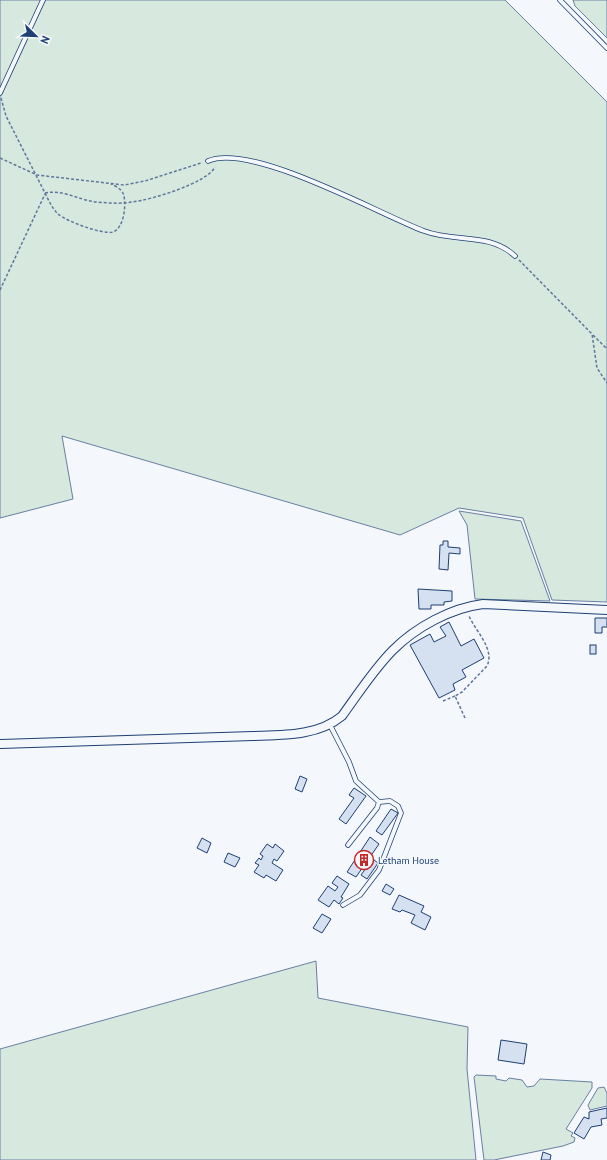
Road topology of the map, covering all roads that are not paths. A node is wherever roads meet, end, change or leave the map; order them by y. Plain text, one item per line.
1 (42, 0) edge
2 (560, 0) edge
3 (607, 48) edge
4 (0, 94) edge
5 (208, 161) road end
6 (515, 256) road end
7 (607, 610) edge
8 (330, 725) junction
9 (0, 744) edge
10 (378, 802) junction
11 (348, 845) dead end
12 (343, 904) dead end

1 - 4 lane
2 - 3 lane
5 - 6 lane
7 - 8 street
8 - 9 street
8 - 10 lane
10 - 11 lane
10 - 12 lane

